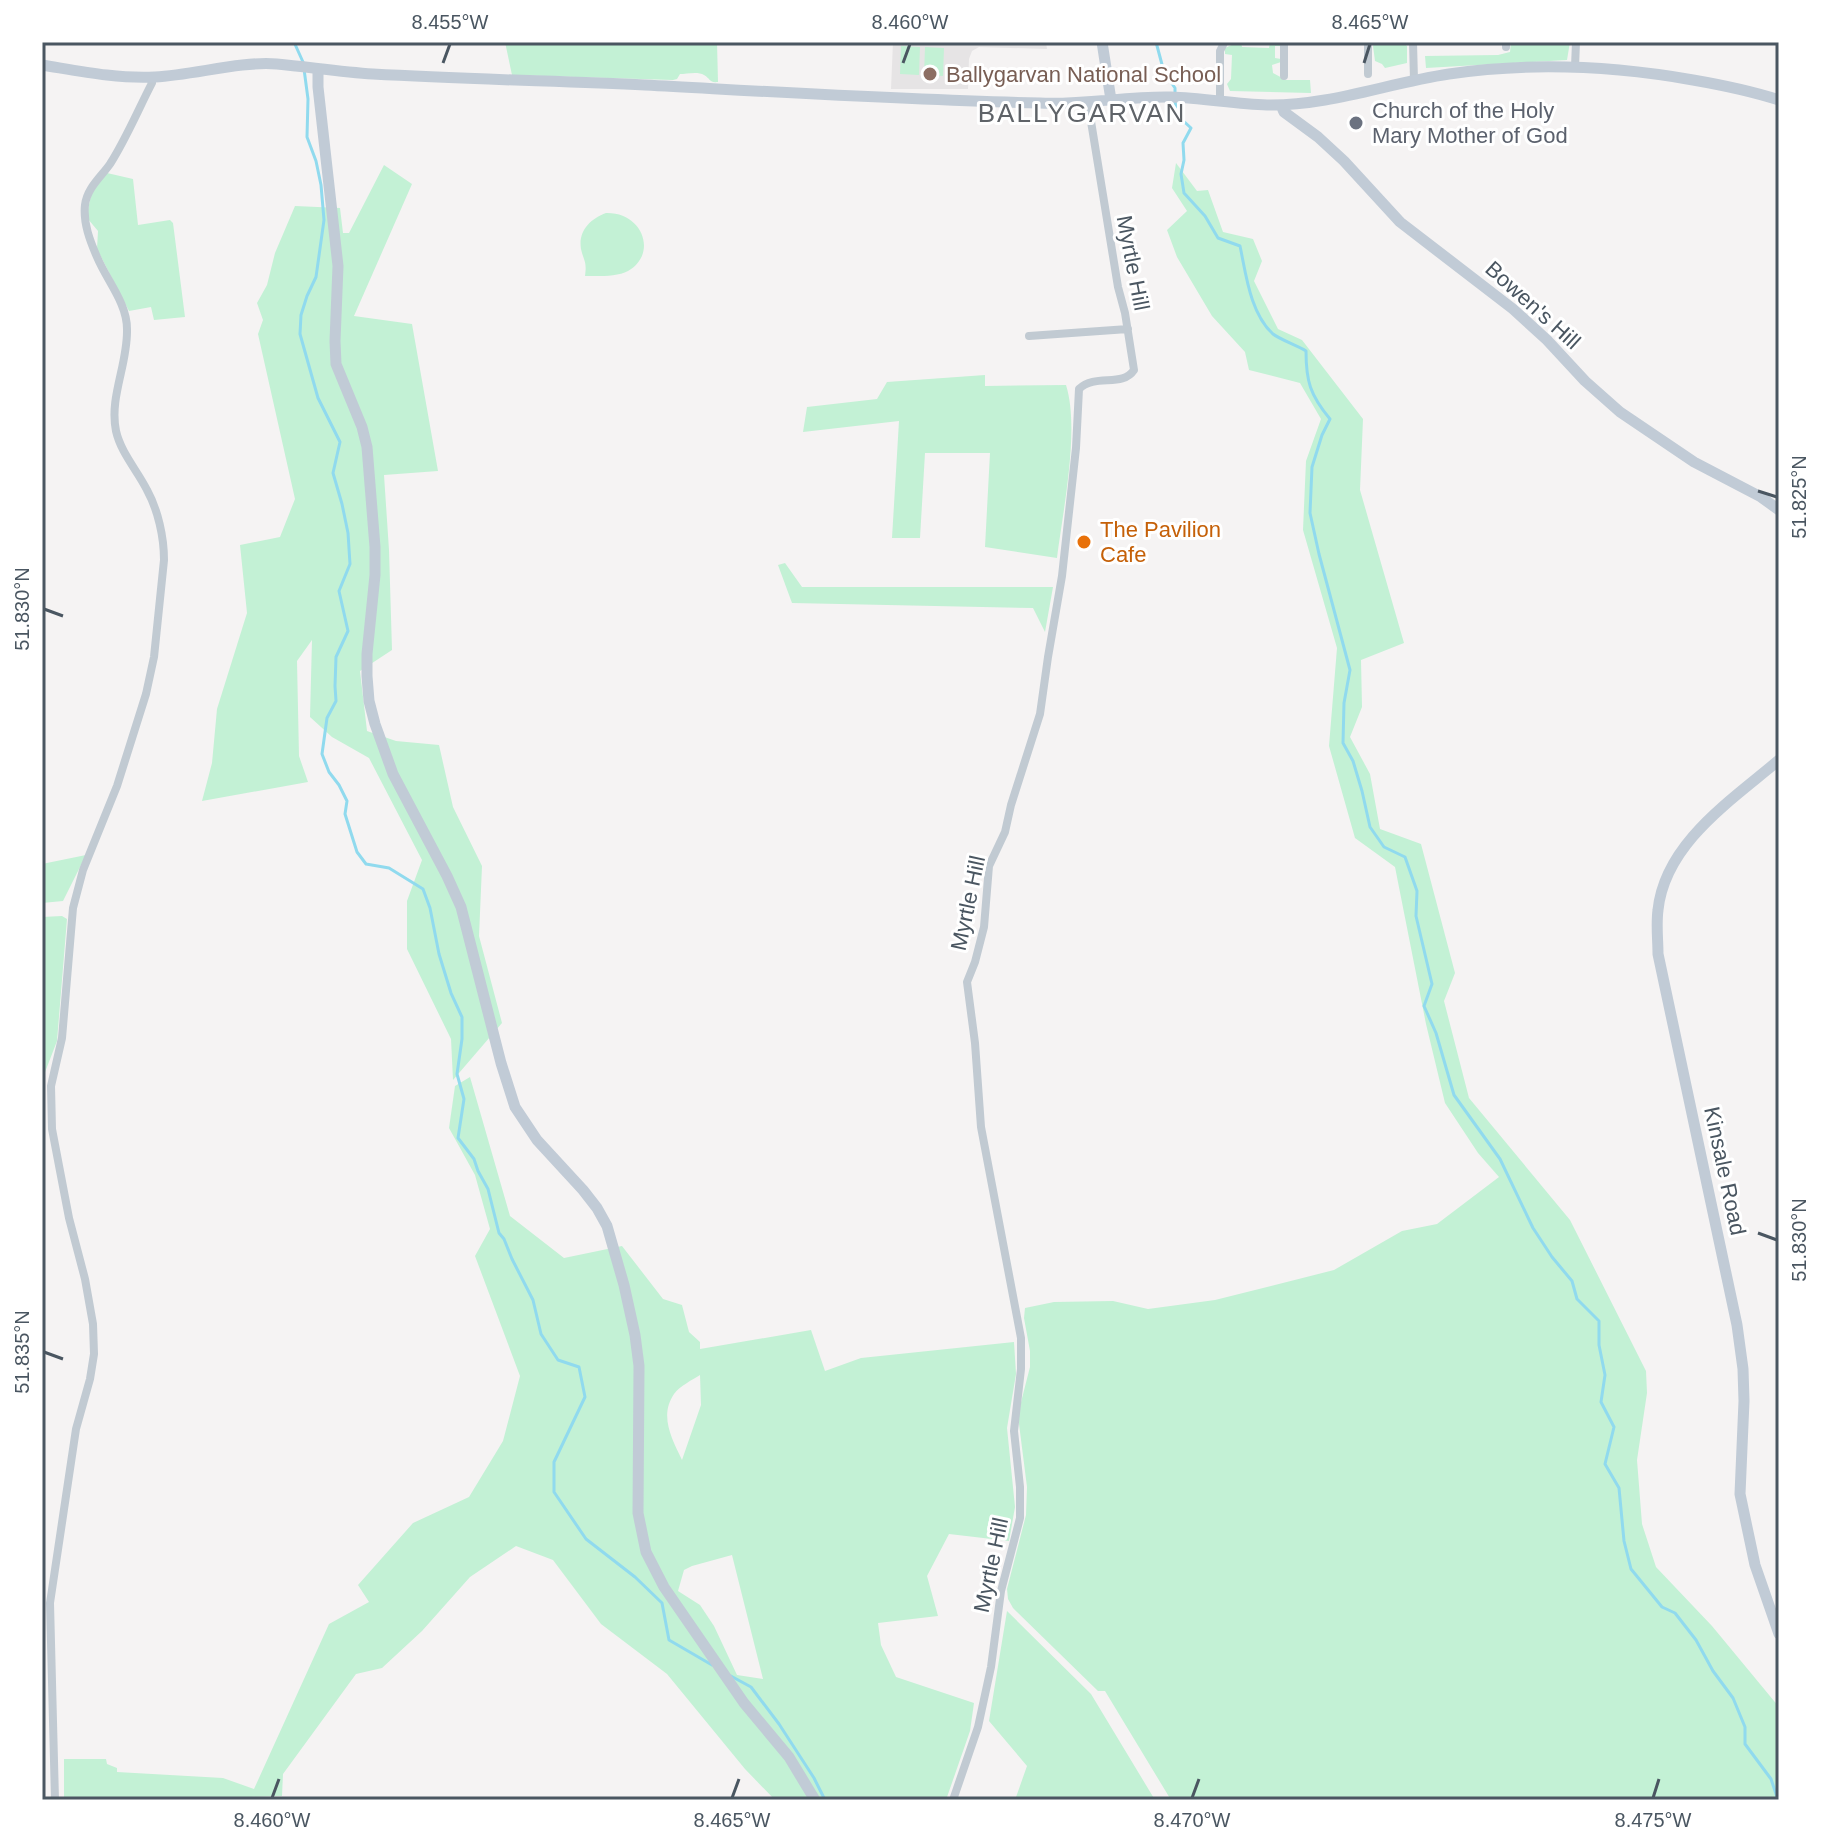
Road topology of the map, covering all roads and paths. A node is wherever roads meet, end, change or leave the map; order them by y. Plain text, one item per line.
1 (1102, 42) edge
2 (1224, 42) edge
3 (1284, 42) edge
4 (1368, 42) edge
5 (1413, 42) edge
6 (1576, 42) edge
7 (42, 65) edge
8 (1380, 66) dead end
9 (1575, 67) junction
10 (309, 68) junction
11 (1284, 76) dead end
12 (150, 78) junction
13 (1414, 80) junction
14 (1111, 100) junction
15 (1220, 100) junction
16 (1779, 100) edge
17 (1088, 103) junction
18 (1281, 105) junction
19 (1128, 329) junction
20 (1029, 336) dead end
21 (1779, 510) edge
22 (1779, 760) edge
23 (1779, 1634) edge
24 (55, 1800) edge
25 (815, 1800) edge
26 (953, 1800) edge

1 - 14 main road
2 - 15 street
3 - 11 street
4 - 8 street
5 - 13 street
6 - 9 street
7 - 12 main road
9 - 13 main road
9 - 16 main road
10 - 12 main road
10 - 17 main road
10 - 25 main road
12 - 24 street
13 - 18 main road
14 - 15 main road
14 - 17 main road
15 - 18 main road
17 - 19 street, Myrtle Hill
18 - 21 main road, Bowen's Hill
19 - 20 street
19 - 26 street, Myrtle Hill
22 - 23 main road, Kinsale Road

